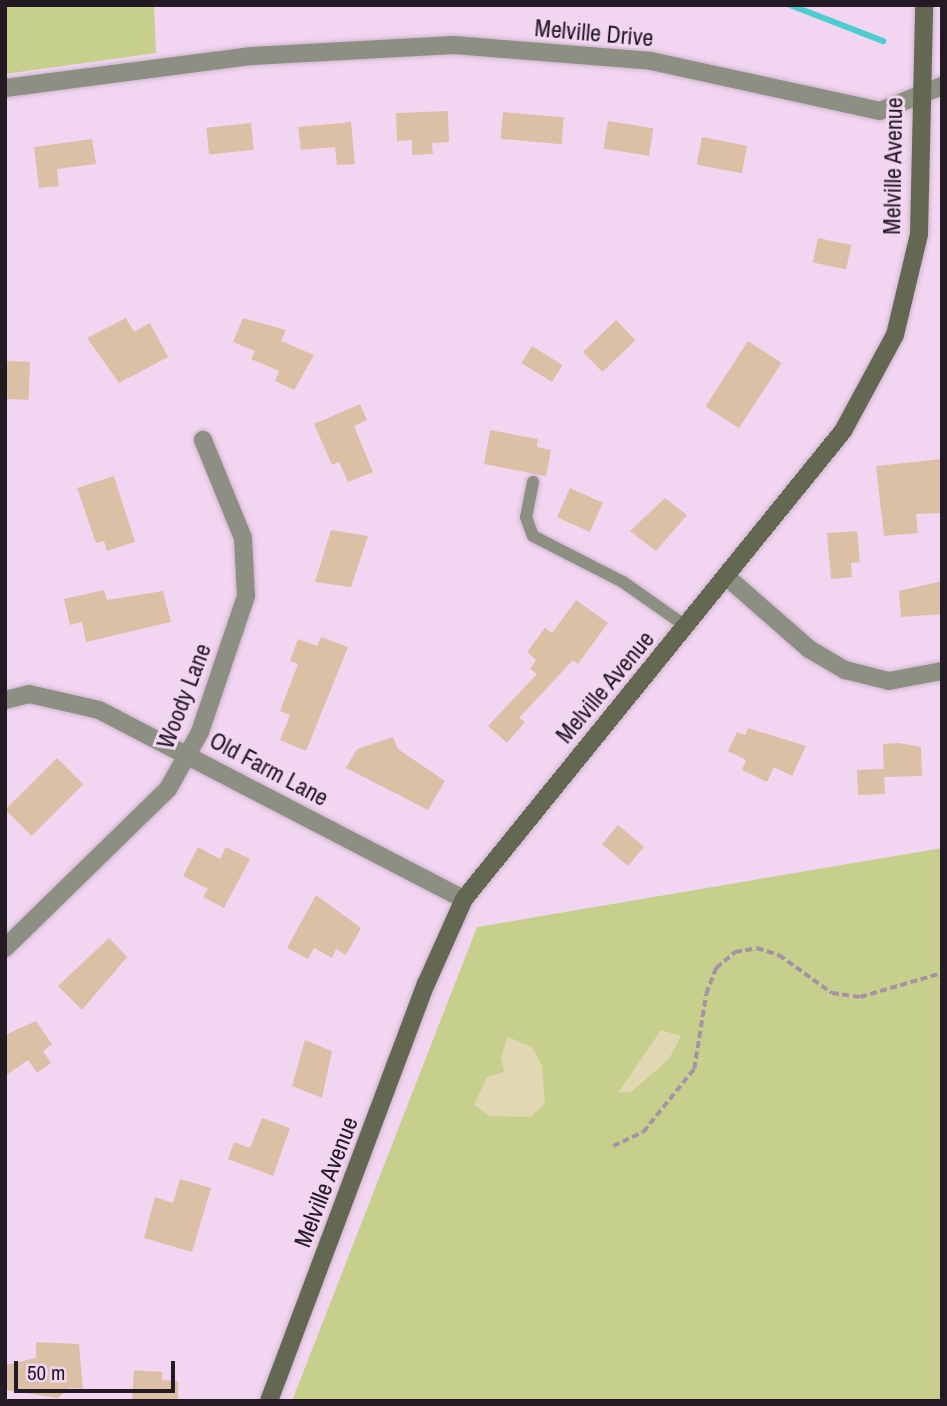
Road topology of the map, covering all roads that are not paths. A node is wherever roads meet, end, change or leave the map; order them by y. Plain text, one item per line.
1 (924, 5) edge
2 (942, 86) edge
3 (5, 88) edge
4 (919, 91) junction
5 (203, 440) dead end
6 (533, 482) dead end
7 (728, 578) junction
8 (687, 627) junction
9 (942, 671) edge
10 (5, 700) edge
11 (191, 756) junction
12 (464, 900) junction
13 (5, 948) edge
14 (269, 1401) edge

1 - 4 street, Melville Avenue
2 - 4 street, Melville Drive
3 - 4 street, Melville Drive
4 - 7 street, Melville Avenue
5 - 11 street, Woody Lane
6 - 8 lane
7 - 8 street, Melville Avenue
7 - 9 street
8 - 12 street, Melville Avenue
10 - 11 street, Old Farm Lane
11 - 12 street, Old Farm Lane
11 - 13 street, Woody Lane
12 - 14 street, Melville Avenue

